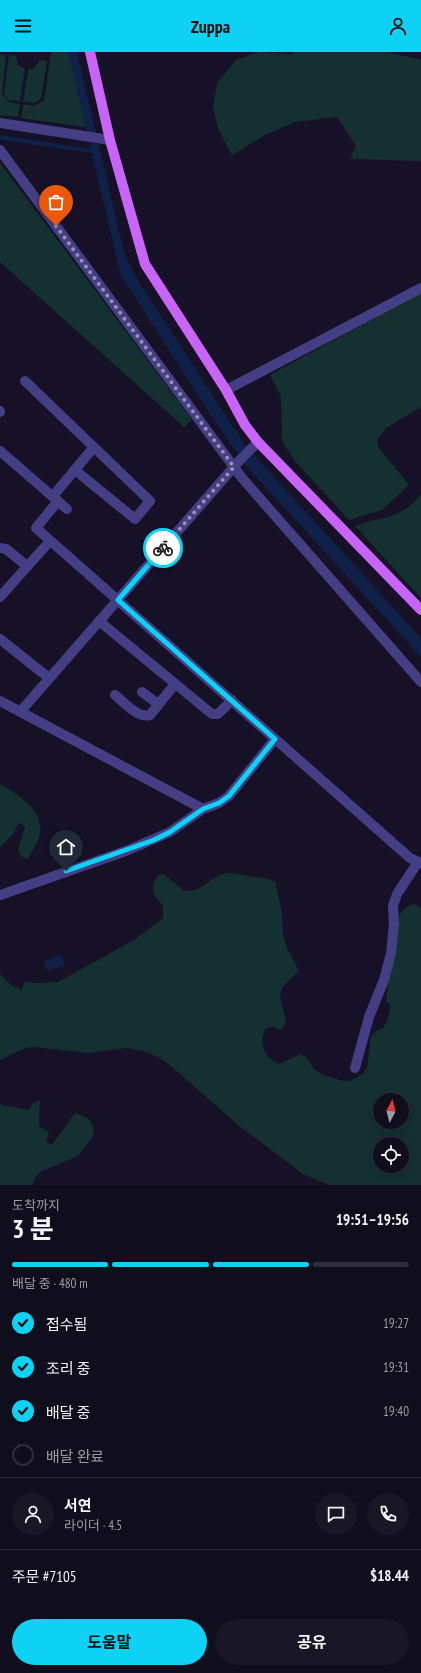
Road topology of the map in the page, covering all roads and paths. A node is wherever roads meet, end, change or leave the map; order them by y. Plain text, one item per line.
1 (90, 52) edge
2 (0, 123) edge
3 (110, 140) junction
4 (0, 150) edge
5 (421, 288) edge
6 (25, 381) dead end
7 (226, 390) junction
8 (255, 445) junction
9 (94, 447) junction
10 (0, 451) edge
11 (236, 464) junction
12 (75, 470) junction
13 (55, 499) junction
14 (67, 509) dead end
15 (50, 541) junction
16 (0, 548) edge
17 (27, 566) junction
18 (0, 597) edge
19 (118, 600) junction
20 (421, 610) edge
21 (99, 621) junction
22 (0, 639) edge
23 (50, 678) junction
24 (421, 682) edge
25 (175, 684) junction
26 (142, 692) dead end
27 (115, 695) dead end
28 (232, 700) junction
29 (0, 701) edge
30 (158, 704) junction
31 (20, 712) junction
32 (275, 739) junction
33 (203, 809) junction
34 (420, 863) edge
35 (0, 895) edge
36 (355, 1068) dead end

1 - 3 main road
2 - 3 street
3 - 7 main road
4 - 11 street
5 - 7 street
6 - 9 street
7 - 8 main road
8 - 11 street
8 - 20 main road
9 - 12 street
9 - 12 street
10 - 13 street
11 - 19 street
11 - 24 street
12 - 13 street
13 - 14 street
13 - 15 street
15 - 17 street
15 - 19 street
16 - 17 street
17 - 18 street
19 - 21 street
19 - 28 street
21 - 23 street
21 - 25 street
22 - 23 street
23 - 31 street
25 - 28 street
25 - 30 street
26 - 30 street
27 - 30 street
28 - 32 street
29 - 31 street
31 - 33 street
32 - 33 street
32 - 34 street
33 - 35 street
34 - 36 street

